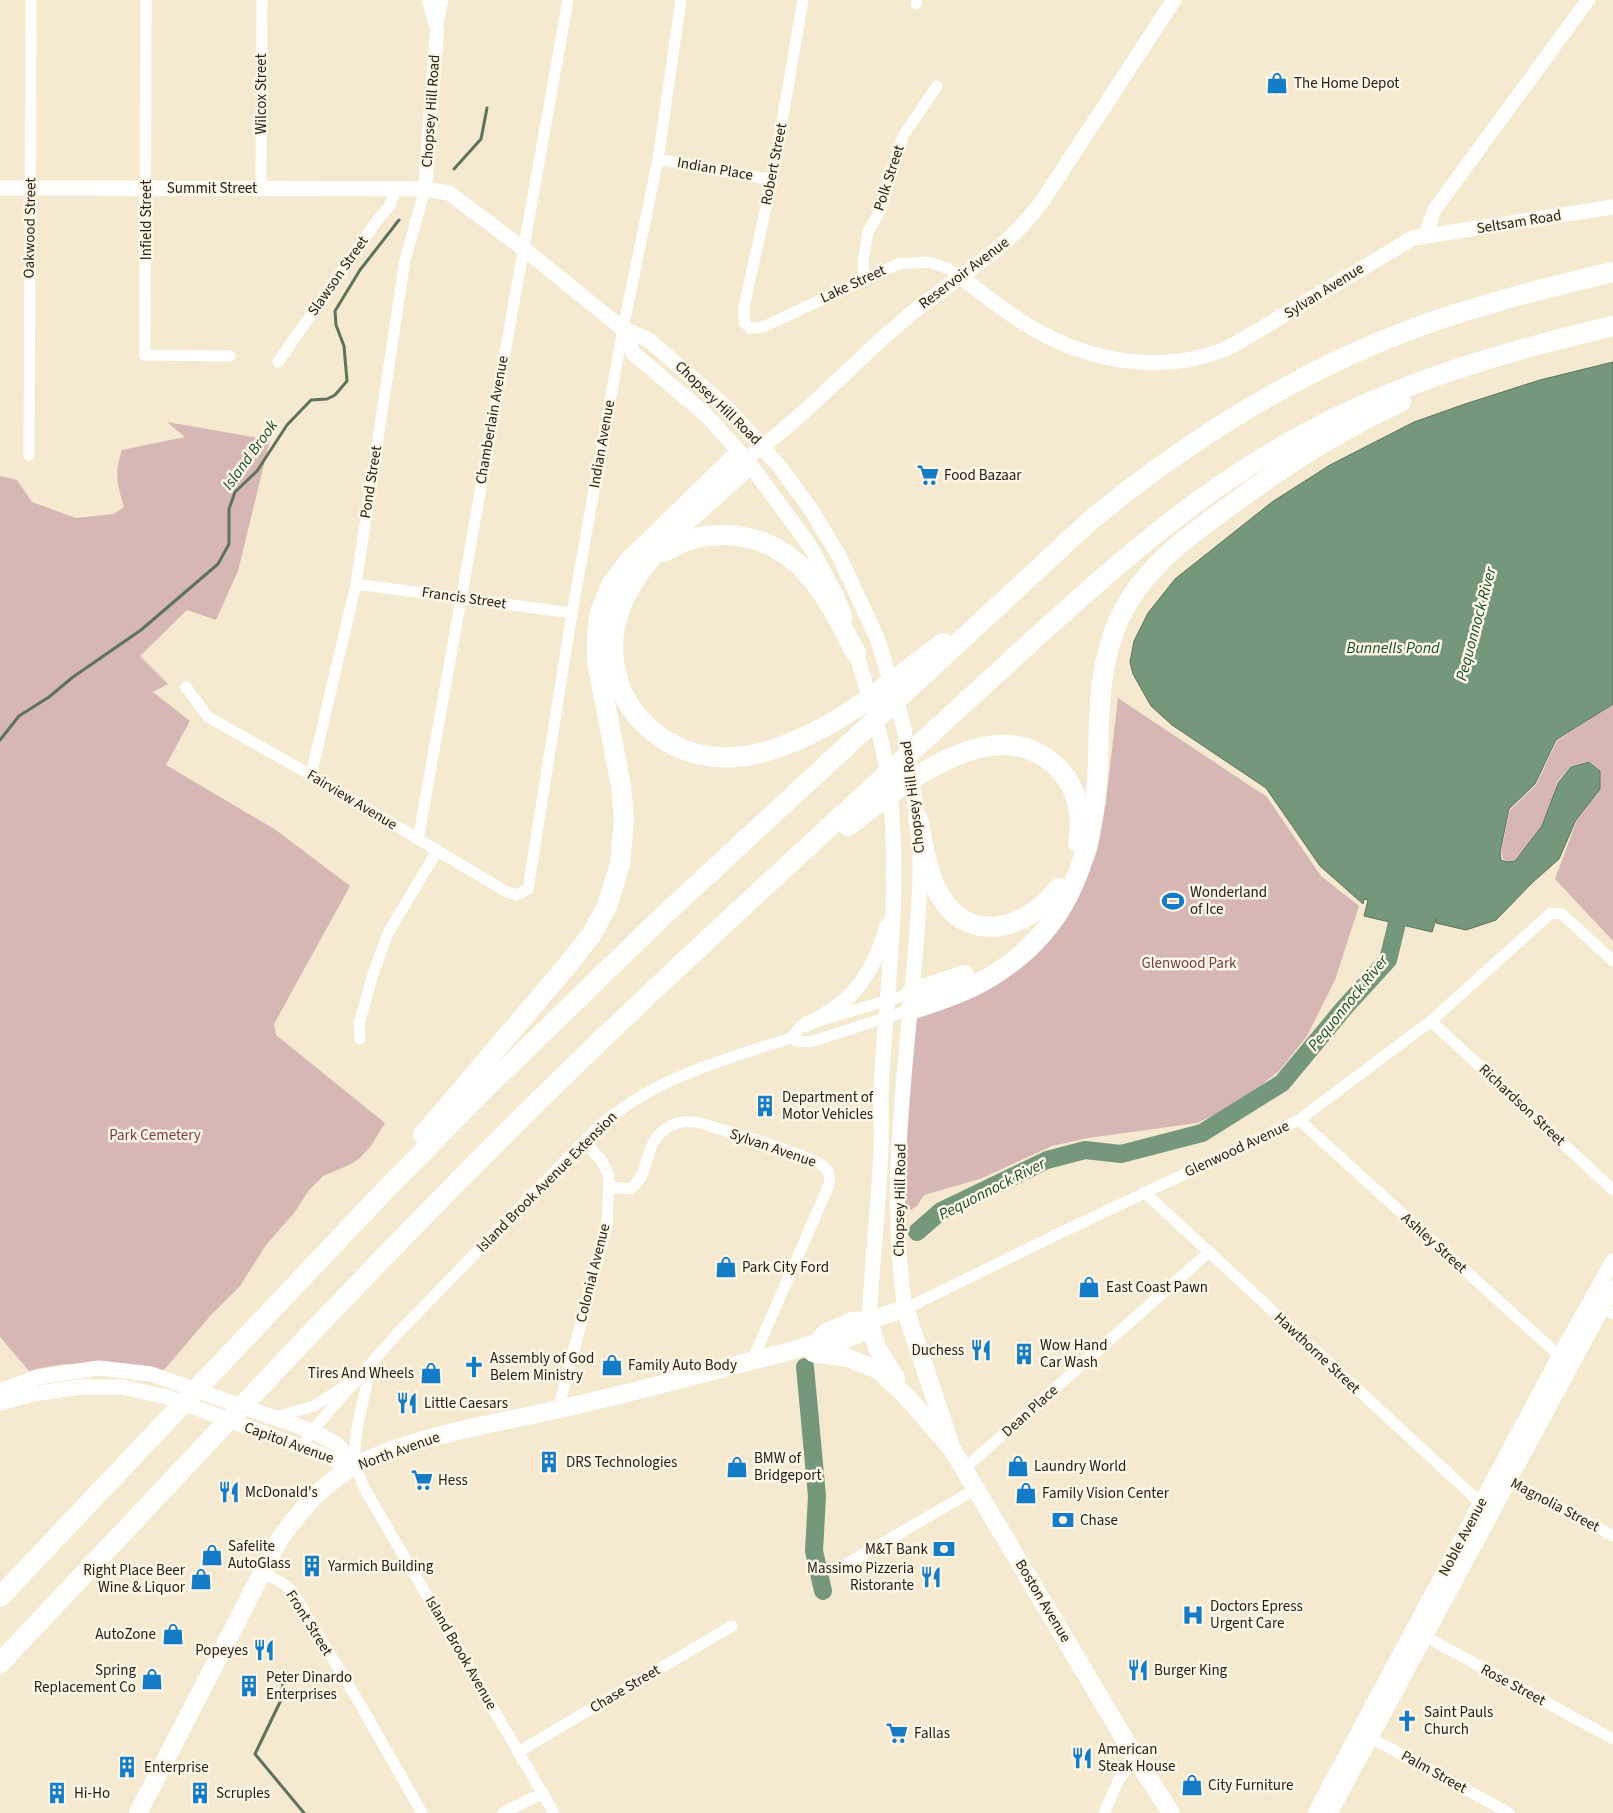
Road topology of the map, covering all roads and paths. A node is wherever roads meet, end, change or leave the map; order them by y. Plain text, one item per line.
1 (31, 0) edge
2 (146, 0) edge
3 (262, 0) edge
4 (429, 0) edge
5 (443, 0) edge
6 (568, 0) edge
7 (681, 0) edge
8 (803, 0) edge
9 (1174, 0) edge
10 (1588, 0) edge
11 (437, 30) junction
12 (937, 86) dead end
13 (658, 159) junction
14 (772, 180) junction
15 (0, 188) edge
16 (30, 188) junction
17 (146, 188) junction
18 (261, 188) junction
19 (396, 189) junction
20 (425, 189) junction
21 (1613, 206) edge
22 (1425, 235) junction
23 (524, 249) junction
24 (1613, 272) edge
25 (961, 277) junction
26 (864, 278) junction
27 (746, 326) joint
28 (1613, 326) edge
29 (623, 329) junction
30 (1515, 350) junction
31 (230, 356) dead end
32 (278, 362) dead end
33 (763, 446) junction
34 (29, 455) dead end
35 (746, 459) junction
36 (356, 584) junction
37 (631, 585) junction
38 (1011, 593) junction
39 (460, 597) junction
40 (572, 613) junction
41 (859, 661) junction
42 (186, 687) dead end
43 (311, 775) junction
44 (918, 813) junction
45 (418, 840) junction
46 (437, 851) junction
47 (1059, 888) junction
48 (528, 889) joint
49 (895, 898) junction
50 (749, 902) junction
51 (1613, 961) edge
52 (887, 999) junction
53 (911, 1001) junction
54 (886, 1018) junction
55 (1431, 1021) junction
56 (804, 1025) junction
57 (791, 1038) junction
58 (360, 1039) dead end
59 (1299, 1120) junction
60 (584, 1141) junction
61 (392, 1183) junction
62 (610, 1187) junction
63 (1613, 1190) edge
64 (1144, 1192) junction
65 (1208, 1253) junction
66 (1613, 1261) edge
67 (1613, 1288) edge
68 (1602, 1308) edge
69 (905, 1309) junction
70 (869, 1320) junction
71 (787, 1352) junction
72 (752, 1361) junction
73 (1565, 1361) junction
74 (368, 1368) junction
75 (0, 1391) edge
76 (906, 1396) junction
77 (0, 1403) edge
78 (558, 1410) junction
79 (272, 1418) junction
80 (312, 1431) junction
81 (301, 1448) junction
82 (952, 1449) junction
83 (354, 1467) junction
84 (964, 1470) junction
85 (1502, 1477) junction
86 (976, 1489) junction
87 (1487, 1508) junction
88 (1613, 1536) edge
89 (848, 1563) dead end
90 (262, 1572) junction
91 (0, 1597) edge
92 (732, 1626) dead end
93 (1419, 1634) junction
94 (0, 1663) edge
95 (1364, 1734) junction
96 (1613, 1739) edge
97 (518, 1752) junction
98 (1137, 1760) junction
99 (542, 1793) junction
100 (141, 1811) edge
101 (422, 1813) edge
102 (504, 1813) edge
103 (554, 1813) edge
104 (1104, 1813) edge
105 (1171, 1813) edge
106 (1315, 1813) edge
107 (1330, 1813) edge
108 (1509, 1813) edge

1 - 16 street, Oakwood Street
2 - 17 street, Infield Street
3 - 18 street, Wilcox Street
4 - 11 street, Chopsey Hill Road
5 - 11 street
6 - 23 street, Chamberlain Avenue
7 - 13 street, Indian Avenue
8 - 14 street, Robert Street
9 - 25 main road, Reservoir Avenue
10 - 22 street
11 - 20 street, Chopsey Hill Road
12 - 26 street, Polk Street
13 - 14 street, Indian Place
13 - 29 street, Indian Avenue
14 - 27 street, Robert Street
15 - 16 main road, Summit Street
16 - 17 main road, Summit Street
16 - 34 street, Oakwood Street
17 - 18 main road, Summit Street
17 - 31 street, Infield Street
18 - 19 main road, Summit Street
19 - 20 main road, Summit Street
19 - 32 street, Slawson Street
20 - 23 main road, Chopsey Hill Road
20 - 36 street, Pond Street
21 - 22 main road, Seltsam Road
22 - 25 main road, Sylvan Avenue
23 - 29 main road, Chopsey Hill Road
23 - 39 street, Chamberlain Avenue
24 - 38 highway
25 - 26 street, Lake Street
25 - 33 main road, Reservoir Avenue
26 - 27 street, Lake Street
28 - 30 highway
29 - 33 main road, Chopsey Hill Road
29 - 35 main road, Chopsey Hill Road
29 - 40 street, Indian Avenue
30 - 50 highway
30 - 53 highway
33 - 35 main road, Reservoir Avenue
33 - 44 main road, Chopsey Hill Road
35 - 37 highway
35 - 41 main road, Chopsey Hill Road
35 - 61 highway
36 - 39 street, Francis Street
36 - 43 street, Pond Street
37 - 38 highway
37 - 41 highway
38 - 61 highway
39 - 40 street, Francis Street
39 - 45 street, Chamberlain Avenue
40 - 48 street, Indian Avenue
41 - 49 main road, Chopsey Hill Road
42 - 43 street, Fairview Avenue
43 - 45 street, Fairview Avenue
44 - 47 highway
44 - 53 main road, Chopsey Hill Road
45 - 46 street, Fairview Avenue
46 - 48 street, Fairview Avenue
46 - 58 street
47 - 50 highway
47 - 53 highway
49 - 52 main road, Chopsey Hill Road
49 - 56 main road
50 - 94 highway
51 - 55 street, Glenwood Avenue
52 - 53 street, Island Brook Avenue Extension
52 - 54 main road, Chopsey Hill Road
52 - 56 street, Island Brook Avenue Extension
53 - 54 street, Island Brook Avenue Extension
53 - 69 main road, Chopsey Hill Road
54 - 57 street, Island Brook Avenue Extension
54 - 70 main road, Chopsey Hill Road
55 - 59 street, Glenwood Avenue
55 - 63 street, Richardson Street
56 - 57 street, Island Brook Avenue Extension
57 - 60 street, Island Brook Avenue Extension
59 - 64 street, Glenwood Avenue
59 - 73 street, Ashley Street
60 - 62 street, Colonial Avenue
60 - 74 street, Island Brook Avenue Extension
61 - 91 highway
62 - 72 street, Sylvan Avenue
62 - 78 street, Colonial Avenue
64 - 65 street, Hawthorne Street
64 - 69 street, Glenwood Avenue
65 - 84 street, Dean Place
65 - 87 street, Hawthorne Street
66 - 68 main road, Noble Avenue
67 - 68 main road, Noble Avenue
68 - 73 main road, Noble Avenue
69 - 70 main road, Glenwood Avenue
69 - 82 main road, Chopsey Hill Road
70 - 71 main road, Glenwood Avenue
70 - 76 main road, Chopsey Hill Road
71 - 72 main road, North Avenue
71 - 76 main road
72 - 78 main road, North Avenue
73 - 85 main road, Noble Avenue
74 - 79 street, Island Brook Avenue Extension
74 - 80 street, Island Brook Avenue Extension
74 - 83 street
75 - 79 main road, Capitol Avenue
76 - 82 main road, Boston Avenue
77 - 81 main road, Capitol Avenue
78 - 83 main road, North Avenue
79 - 80 main road, Capitol Avenue
80 - 81 street, Island Brook Avenue Extension
80 - 83 main road, Capitol Avenue
81 - 83 main road, Capitol Avenue
82 - 84 main road, Boston Avenue
83 - 90 main road, North Avenue
83 - 97 street, Island Brook Avenue
84 - 86 main road, Boston Avenue
85 - 87 main road, Noble Avenue
85 - 88 street, Magnolia Street
86 - 89 street
86 - 98 main road, Boston Avenue
87 - 93 main road, Noble Avenue
90 - 100 main road, North Avenue
90 - 101 street, Front Street
92 - 97 street, Chase Street
93 - 95 main road, Noble Avenue
93 - 96 street, Rose Street
95 - 106 main road, Noble Avenue
95 - 107 main road, Noble Avenue
95 - 108 street, Palm Street
97 - 99 street, Island Brook Avenue
98 - 104 street
98 - 105 main road, Boston Avenue
99 - 102 street
99 - 103 street, Island Brook Avenue

